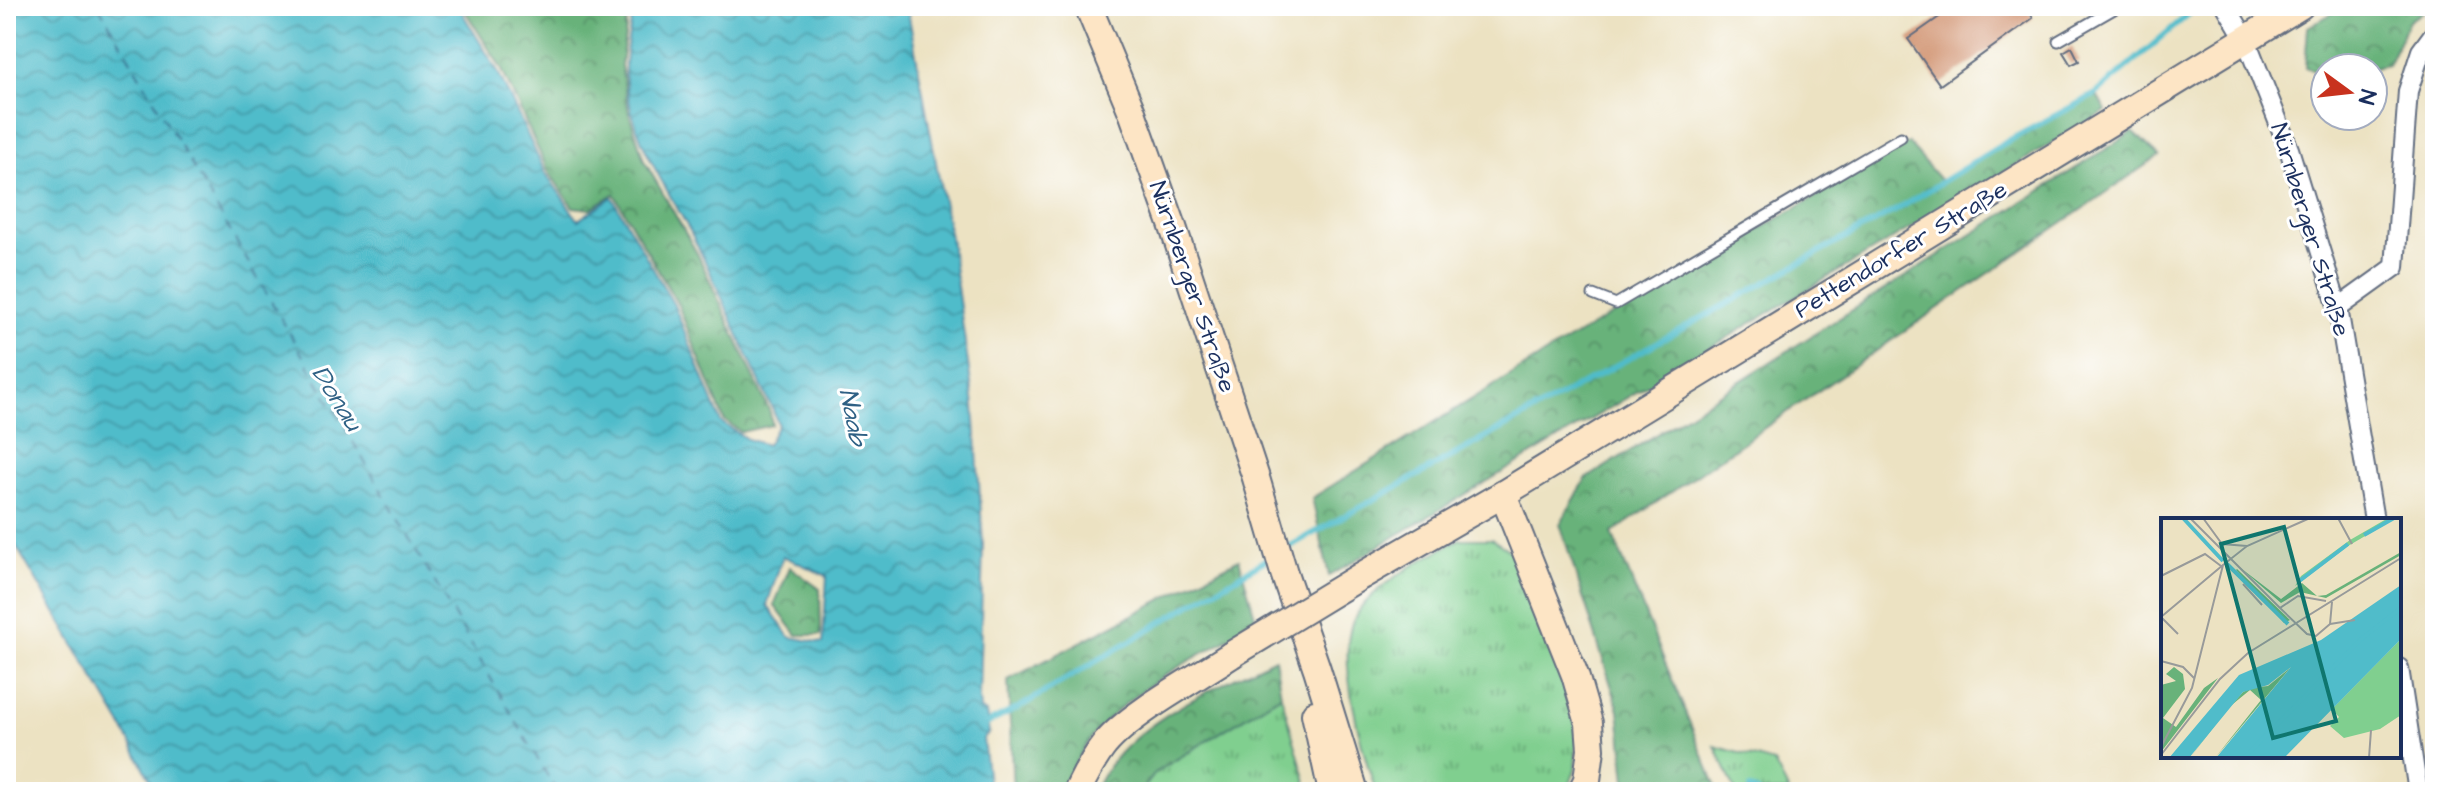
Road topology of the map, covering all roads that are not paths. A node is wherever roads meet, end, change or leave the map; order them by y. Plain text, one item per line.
1 (1088, 6) edge
2 (2119, 6) edge
3 (2226, 6) edge
4 (2300, 6) edge
5 (2435, 32) edge
6 (2246, 40) junction
7 (2058, 41) dead end
8 (1901, 137) dead end
9 (1593, 295) dead end
10 (2338, 308) junction
11 (1503, 494) junction
12 (2374, 518) edge
13 (2401, 681) edge
14 (1338, 791) edge
15 (1077, 792) edge
16 (1581, 792) edge
17 (2418, 792) edge

1 - 14 main road, Nürnberger Straße
2 - 7 lane
3 - 6 street, Nürnberger Straße
4 - 6 main road, Pettendorfer Straße
5 - 10 street
6 - 10 street, Nürnberger Straße
6 - 11 main road, Pettendorfer Straße
8 - 9 lane
10 - 12 street, Nürnberger Straße
11 - 15 main road, Pettendorfer Straße, bridge
11 - 16 main road
13 - 17 street

